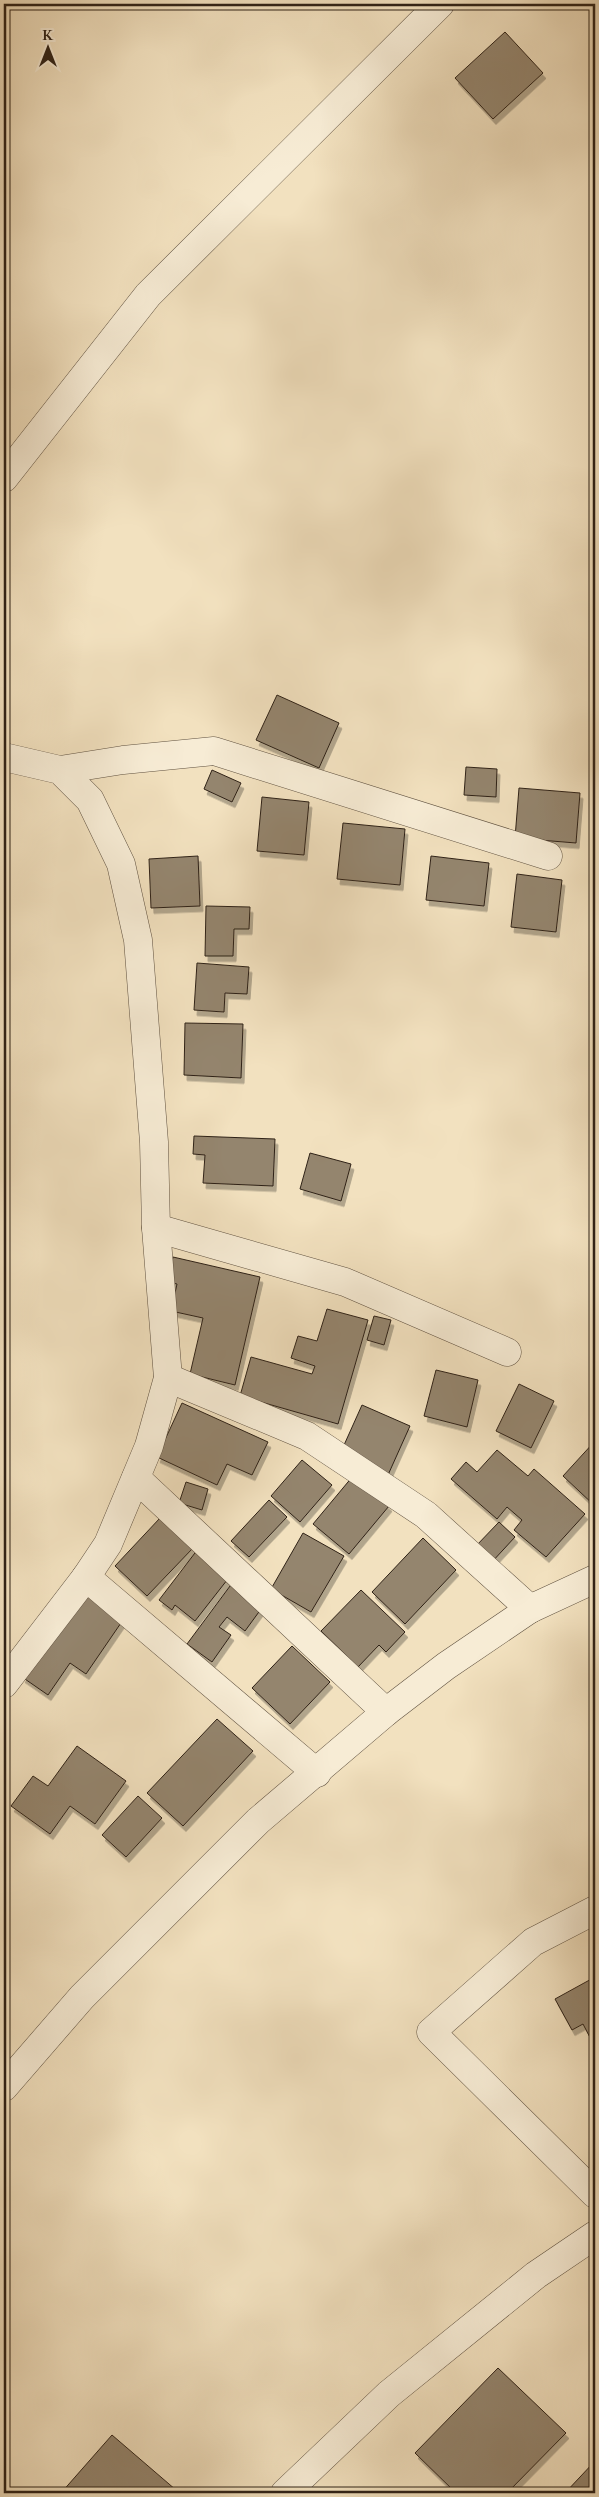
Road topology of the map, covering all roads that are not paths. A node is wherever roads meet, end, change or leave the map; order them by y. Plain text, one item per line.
1 (440, 4) edge
2 (4, 478) edge
3 (4, 757) edge
4 (60, 770) junction
5 (548, 856) dead end
6 (156, 1228) junction
7 (507, 1352) dead end
8 (168, 1378) junction
9 (136, 1478) junction
10 (86, 1577) junction
11 (595, 1579) edge
12 (530, 1609) junction
13 (4, 1684) edge
14 (386, 1712) junction
15 (317, 1772) junction
16 (595, 1910) edge
17 (4, 2087) edge
18 (595, 2194) edge
19 (595, 2235) edge
20 (285, 2493) edge

1 - 2 street
3 - 4 street
4 - 5 street
4 - 6 street
6 - 7 street
6 - 8 street
8 - 9 street
8 - 12 street
9 - 10 street
9 - 14 street
10 - 13 street
10 - 15 street
11 - 12 street
12 - 14 street
14 - 15 street
15 - 17 street
16 - 18 street
19 - 20 street

